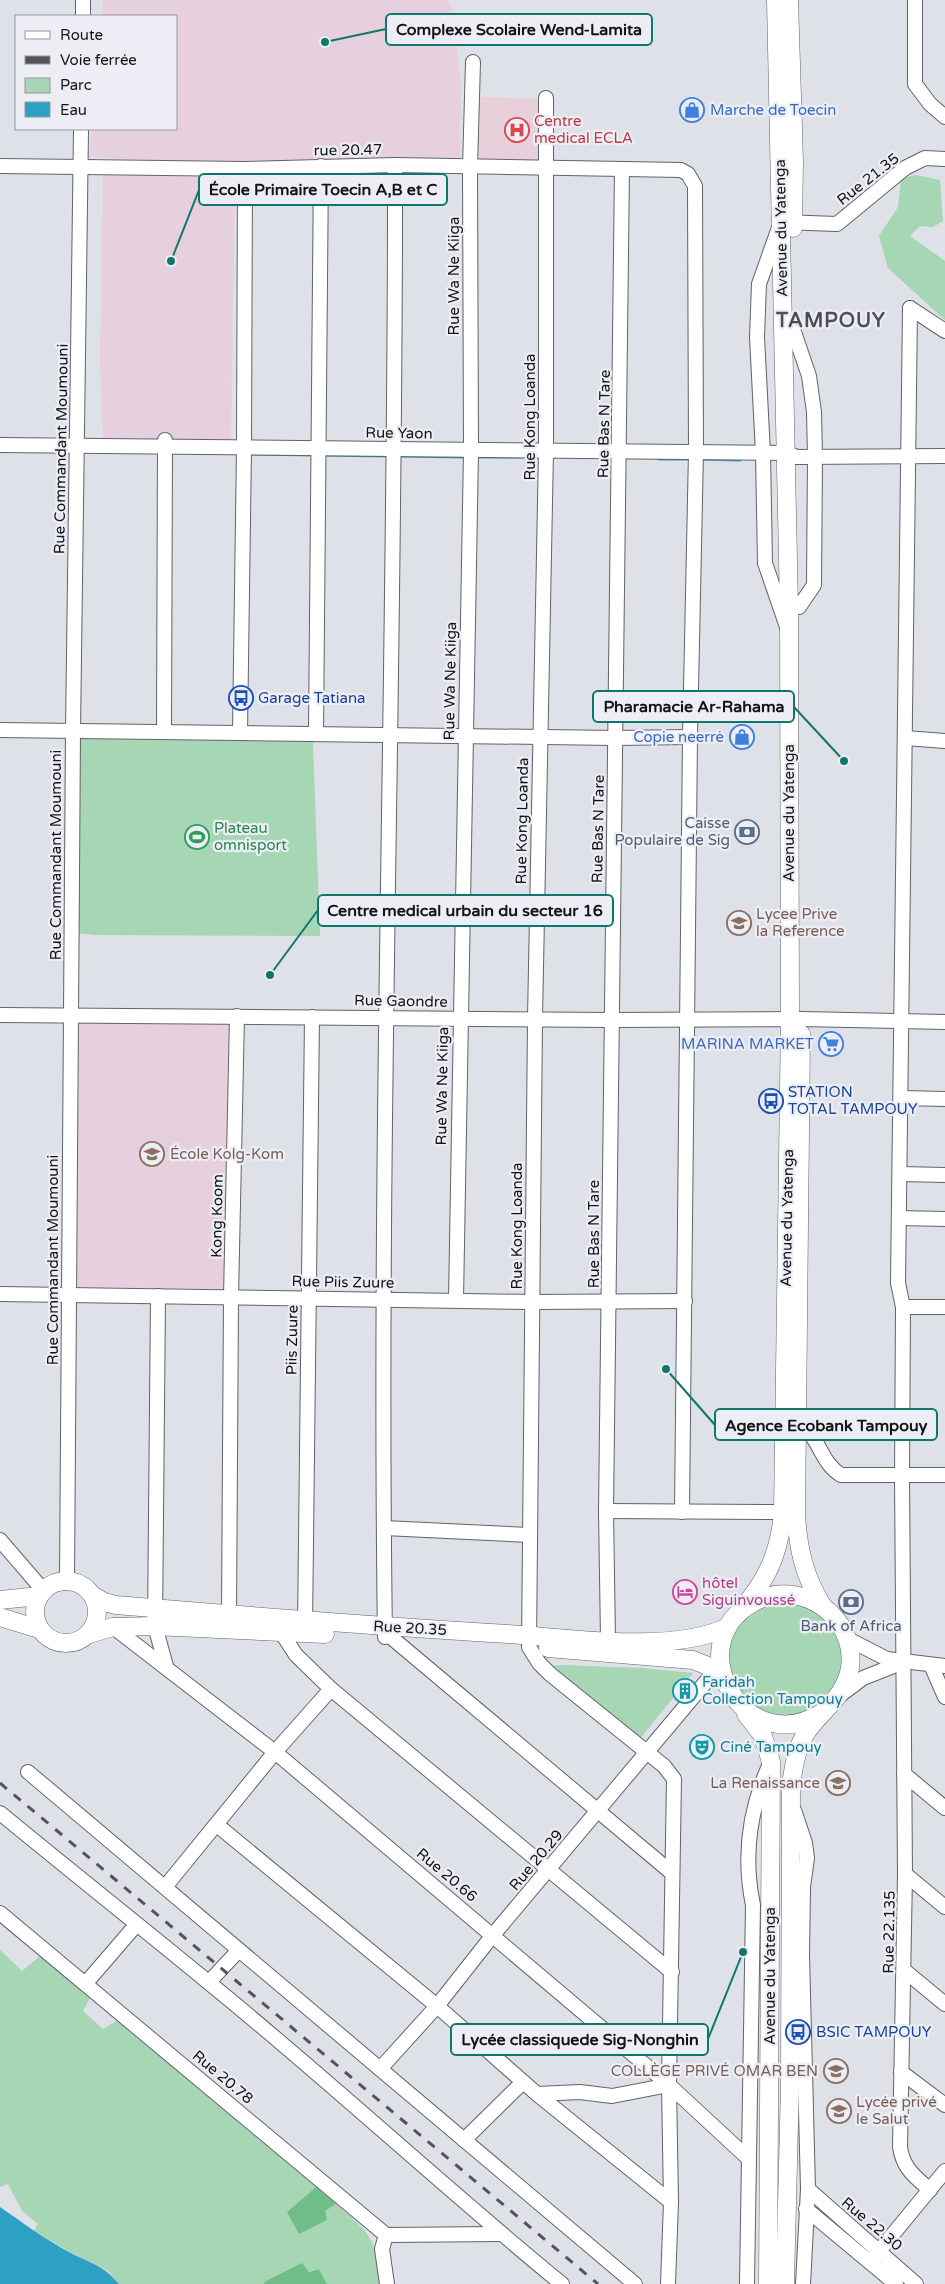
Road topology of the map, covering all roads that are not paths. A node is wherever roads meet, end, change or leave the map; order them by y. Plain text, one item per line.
1 (83, 0) edge
2 (776, 0) edge
3 (789, 0) edge
4 (914, 0) edge
5 (83, 15) edge
6 (473, 62) dead end
7 (546, 98) dead end
8 (945, 118) edge
9 (81, 130) edge
10 (945, 159) edge
11 (395, 165) junction
12 (0, 166) edge
13 (321, 166) junction
14 (470, 167) junction
15 (80, 168) junction
16 (545, 168) junction
17 (246, 169) junction
18 (622, 169) junction
19 (787, 222) junction
20 (945, 331) edge
21 (794, 332) junction
22 (166, 444) junction
23 (0, 445) edge
24 (77, 447) junction
25 (244, 448) junction
26 (319, 449) junction
27 (396, 449) junction
28 (471, 451) junction
29 (546, 451) junction
30 (620, 452) junction
31 (696, 452) junction
32 (763, 453) junction
33 (792, 455) junction
34 (908, 455) junction
35 (945, 456) edge
36 (815, 457) junction
37 (799, 607) junction
38 (789, 633) junction
39 (0, 730) edge
40 (73, 731) junction
41 (164, 731) junction
42 (240, 733) junction
43 (316, 734) junction
44 (390, 736) junction
45 (466, 736) junction
46 (690, 737) junction
47 (540, 738) junction
48 (615, 738) junction
49 (905, 738) junction
50 (945, 741) edge
51 (0, 1015) edge
52 (71, 1016) junction
53 (237, 1016) junction
54 (312, 1016) junction
55 (387, 1017) junction
56 (460, 1018) junction
57 (688, 1018) junction
58 (535, 1019) junction
59 (796, 1019) junction
60 (611, 1020) junction
61 (902, 1022) junction
62 (945, 1022) edge
63 (901, 1098) junction
64 (945, 1099) edge
65 (900, 1174) junction
66 (945, 1174) edge
67 (899, 1218) junction
68 (945, 1219) edge
69 (0, 1294) edge
70 (69, 1295) junction
71 (158, 1296) junction
72 (231, 1297) junction
73 (308, 1297) junction
74 (383, 1299) junction
75 (456, 1300) junction
76 (685, 1301) junction
77 (533, 1302) junction
78 (610, 1302) junction
79 (904, 1306) junction
80 (945, 1307) edge
81 (791, 1368) junction
82 (798, 1420) junction
83 (945, 1475) edge
84 (902, 1476) junction
85 (606, 1511) junction
86 (682, 1512) junction
87 (782, 1512) junction
88 (384, 1528) junction
89 (530, 1535) junction
90 (0, 1540) edge
91 (67, 1581) junction
92 (41, 1593) junction
93 (92, 1595) junction
94 (0, 1600) edge
95 (822, 1606) junction
96 (229, 1615) junction
97 (0, 1616) edge
98 (156, 1617) junction
99 (733, 1621) junction
100 (113, 1627) junction
101 (305, 1627) junction
102 (39, 1629) junction
103 (281, 1632) junction
104 (388, 1632) junction
105 (89, 1634) junction
106 (846, 1638) junction
107 (608, 1640) junction
108 (529, 1641) junction
109 (904, 1662) junction
110 (938, 1665) edge
111 (166, 1666) junction
112 (719, 1674) junction
113 (332, 1689) junction
114 (839, 1696) junction
115 (945, 1697) edge
116 (742, 1708) junction
117 (823, 1712) junction
118 (275, 1752) junction
119 (647, 1753) junction
120 (772, 1762) junction
121 (28, 1772) dead end
122 (904, 1774) junction
123 (790, 1799) junction
124 (945, 1808) edge
125 (599, 1811) junction
126 (0, 1813) edge
127 (217, 1825) junction
128 (770, 1856) junction
129 (748, 1863) junction
130 (548, 1871) junction
131 (672, 1873) junction
132 (906, 1874) junction
133 (165, 1888) junction
134 (945, 1907) edge
135 (0, 1913) edge
136 (136, 1925) junction
137 (493, 1935) junction
138 (238, 1950) junction
139 (905, 1971) junction
140 (672, 1972) junction
141 (209, 1982) junction
142 (86, 1983) junction
143 (945, 2004) edge
144 (437, 2006) junction
145 (380, 2069) junction
146 (901, 2072) junction
147 (523, 2082) junction
148 (670, 2085) junction
149 (538, 2094) junction
150 (945, 2105) edge
151 (464, 2140) junction
152 (749, 2159) junction
153 (945, 2171) edge
154 (808, 2189) junction
155 (930, 2190) junction
156 (671, 2202) junction
157 (806, 2209) junction
158 (500, 2234) junction
159 (386, 2235) junction
160 (875, 2257) junction
161 (386, 2284) edge
162 (562, 2284) edge
163 (635, 2284) edge
164 (668, 2284) edge
165 (747, 2284) edge
166 (768, 2284) edge
167 (785, 2284) edge
168 (803, 2284) edge
169 (896, 2284) edge
170 (916, 2284) edge

1 - 5 street
2 - 19 main road, Avenue du Yatenga
3 - 19 main road, Avenue du Yatenga
4 - 8 street
6 - 14 street, Rue Wa Ne Kiiga
7 - 16 street, Rue Kong Loanda
9 - 15 street, Rue Commandant Moumouni
10 - 19 street, Rue 21.35
11 - 13 street, rue 20.47
11 - 14 street, rue 20.47
11 - 27 street
12 - 15 street, rue 20.47
13 - 17 street, rue 20.47
13 - 26 street
14 - 16 street, rue 20.47
14 - 28 street, Rue Wa Ne Kiiga
15 - 17 street, rue 20.47
15 - 24 street, Rue Commandant Moumouni
16 - 18 street, rue 20.47
16 - 29 street, Rue Kong Loanda
17 - 25 street
18 - 30 street, Rue Bas N Tare
18 - 31 street, rue 20.47
19 - 21 main road, Avenue du Yatenga
19 - 32 street
19 - 33 main road, Avenue du Yatenga
20 - 34 street, Rue 22.135
21 - 33 main road, Avenue du Yatenga
21 - 36 street
22 - 24 street, Rue Yaon
22 - 25 street, Rue Yaon
22 - 41 street
23 - 24 street, Rue Yaon
24 - 40 street, Rue Commandant Moumouni
25 - 26 street, Rue Yaon
25 - 42 street
26 - 27 street, Rue Yaon
26 - 43 street
27 - 28 street, Rue Yaon
27 - 44 street
28 - 29 street, Rue Yaon
28 - 45 street, Rue Wa Ne Kiiga
29 - 30 street, Rue Yaon
29 - 47 street, Rue Kong Loanda
30 - 31 street, Rue Yaon
30 - 48 street, Rue Bas N Tare
31 - 32 street, Rue Yaon
31 - 46 street
32 - 33 street, Rue Yaon
32 - 38 street
33 - 36 street, Rue Yaon
33 - 37 main road, Avenue du Yatenga
33 - 38 main road, Avenue du Yatenga
34 - 35 street, Rue Yaon
34 - 36 street, Rue Yaon
34 - 49 street, Rue 22.135
36 - 37 street
37 - 59 main road, Avenue du Yatenga
38 - 59 main road, Avenue du Yatenga
39 - 40 street
40 - 41 street
40 - 52 street, Rue Commandant Moumouni
41 - 42 street
42 - 43 street
43 - 44 street
44 - 45 street
44 - 55 street
45 - 47 street
45 - 56 street, Rue Wa Ne Kiiga
46 - 48 street
46 - 57 street
47 - 48 street
47 - 58 street, Rue Kong Loanda
48 - 60 street, Rue Bas N Tare
49 - 50 street
49 - 61 street, Rue 22.135
51 - 52 street, Rue Gaondre
52 - 53 street, Rue Gaondre
52 - 70 street, Rue Commandant Moumouni
53 - 54 street, Rue Gaondre
53 - 72 street, Kong Koom
54 - 55 street, Rue Gaondre
54 - 73 street, Piis Zuure
55 - 56 street, Rue Gaondre
55 - 74 street
56 - 58 street, Rue Gaondre
56 - 75 street, Rue Wa Ne Kiiga
57 - 59 street, Rue Gaondre
57 - 60 street, Rue Gaondre
57 - 76 street
58 - 60 street, Rue Gaondre
58 - 77 street, Rue Kong Loanda
59 - 61 street, Rue Gaondre
59 - 81 main road, Avenue du Yatenga
60 - 78 street, Rue Bas N Tare
61 - 62 street, Rue Gaondre
61 - 63 street, Rue 22.135
63 - 64 street
63 - 65 street, Rue 22.135
65 - 66 street
65 - 67 street, Rue 22.135
67 - 68 street
67 - 79 street, Rue 22.135
69 - 70 street, Rue Piis Zuure
70 - 71 street, Rue Piis Zuure
70 - 91 street, Rue Commandant Moumouni
71 - 72 street, Rue Piis Zuure
71 - 98 street
72 - 73 street, Rue Piis Zuure
72 - 96 street, Kong Koom
73 - 74 street, Rue Piis Zuure
73 - 101 street, Piis Zuure
74 - 75 street, Rue Piis Zuure
74 - 88 street
75 - 77 street, Rue Piis Zuure
76 - 78 street, Rue Piis Zuure
76 - 86 street
77 - 78 street, Rue Piis Zuure
77 - 89 street, Rue Kong Loanda
78 - 85 street, Rue Bas N Tare
79 - 80 street
79 - 84 street, Rue 22.135
81 - 82 main road, Avenue du Yatenga
81 - 87 main road, Avenue du Yatenga
82 - 84 street
82 - 95 main road, Avenue du Yatenga
83 - 84 street
84 - 109 street, Rue 22.135
85 - 86 street
85 - 107 street, Rue Bas N Tare
86 - 87 street
87 - 99 main road, Avenue du Yatenga
88 - 89 street
88 - 104 street
89 - 108 street, Rue Kong Loanda
90 - 92 street
91 - 92 main road
91 - 93 main road
92 - 94 main road
92 - 102 main road
93 - 98 main road, Rue 20.35
93 - 105 main road
95 - 99 main road
95 - 106 main road
96 - 98 main road, Rue 20.35
96 - 101 main road, Rue 20.35
97 - 102 main road
98 - 100 main road, Rue 20.35
98 - 103 main road, Rue 20.35
98 - 111 street
99 - 107 main road, Rue 20.35
99 - 112 main road
100 - 105 main road, Rue 20.35
100 - 111 street, Rue 20.66
101 - 103 main road, Rue 20.35
101 - 104 main road, Rue 20.35
102 - 105 main road
103 - 113 street
104 - 108 main road, Rue 20.35
104 - 125 street
106 - 109 street
106 - 114 main road
107 - 108 main road, Rue 20.35
108 - 112 main road, Rue 20.35
108 - 119 street
109 - 110 street
109 - 114 street
109 - 122 street, Rue 22.135
110 - 115 street
111 - 118 street, Rue 20.66
112 - 116 main road
112 - 119 street, Rue 20.29
113 - 118 street
113 - 130 street
114 - 117 main road
116 - 117 main road
116 - 120 main road, Avenue du Yatenga
117 - 123 main road, Avenue du Yatenga
118 - 127 street
118 - 137 street, Rue 20.66
119 - 125 street, Rue 20.29
119 - 131 street
120 - 128 main road, Avenue du Yatenga
120 - 129 street
121 - 133 street
122 - 124 street
122 - 132 street, Rue 22.135
123 - 154 street
123 - 167 main road, Avenue du Yatenga
125 - 130 street, Rue 20.29
125 - 131 street
126 - 136 street
127 - 133 street
127 - 144 street
128 - 129 street
128 - 166 main road, Avenue du Yatenga
129 - 152 street
130 - 137 street, Rue 20.29
130 - 140 street
131 - 140 street
132 - 134 street
132 - 139 street, Rue 22.135
133 - 138 street
135 - 142 street, Rue 20.78
136 - 141 street
136 - 142 street
137 - 144 street, Rue 20.29
137 - 148 street, Rue 20.66
138 - 141 street
138 - 145 street
139 - 143 street
139 - 146 street, Rue 22.135
140 - 148 street
141 - 158 street
142 - 159 street, Rue 20.78
144 - 145 street, Rue 20.29
144 - 147 street
145 - 151 street
146 - 150 street
146 - 155 street, Rue 22.135
147 - 149 street
147 - 151 street
148 - 149 street
148 - 152 street, Rue 20.66
148 - 156 street
149 - 156 street
151 - 163 street
152 - 165 street
153 - 155 street
154 - 157 street
154 - 160 street, Rue 22.30
155 - 160 street
156 - 164 street
157 - 160 street, Rue 22.30
157 - 168 street
158 - 159 street
158 - 162 street
159 - 161 street
160 - 169 street, Rue 22.30
160 - 170 street, Rue 22.30

